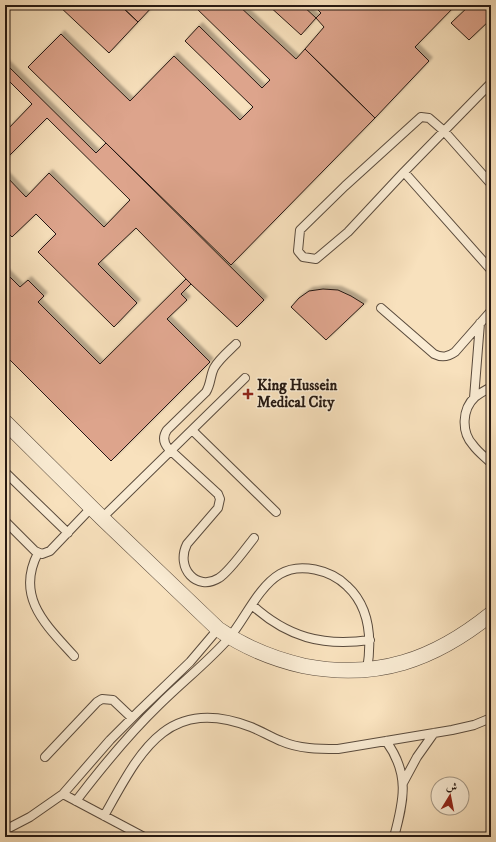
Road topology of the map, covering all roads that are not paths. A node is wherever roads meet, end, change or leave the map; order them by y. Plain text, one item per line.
1 (491, 82) edge
2 (444, 131) junction
3 (404, 172) junction
4 (491, 184) edge
5 (491, 270) edge
6 (381, 308) dead end
7 (491, 311) edge
8 (480, 323) junction
9 (236, 344) dead end
10 (245, 378) dead end
11 (491, 386) edge
12 (474, 398) junction
13 (5, 422) edge
14 (192, 430) junction
15 (170, 450) junction
16 (491, 462) edge
17 (5, 472) edge
18 (91, 508) junction
19 (276, 512) dead end
20 (102, 518) junction
21 (5, 521) edge
22 (68, 532) junction
23 (254, 538) dead end
24 (38, 553) junction
25 (252, 605) junction
26 (491, 614) edge
27 (224, 633) junction
28 (370, 640) junction
29 (74, 656) dead end
30 (368, 670) junction
31 (132, 718) junction
32 (491, 718) edge
33 (434, 733) junction
34 (386, 741) junction
35 (46, 758) dead end
36 (403, 783) junction
37 (63, 794) junction
38 (76, 801) junction
39 (104, 816) junction
40 (5, 830) edge
41 (144, 837) edge
42 (394, 837) edge

1 - 2 lane
2 - 3 lane
2 - 3 lane
2 - 4 lane
3 - 5 lane
6 - 8 lane
7 - 8 lane
8 - 12 lane
9 - 15 lane
10 - 14 lane
11 - 12 lane
12 - 16 lane
13 - 18 street
14 - 15 lane
14 - 19 lane
15 - 20 lane
15 - 23 lane
17 - 22 lane
18 - 20 street
18 - 22 lane
20 - 27 street
21 - 24 lane
22 - 24 lane
24 - 29 lane
25 - 27 lane
25 - 28 lane
25 - 28 lane
26 - 30 street
27 - 30 street
27 - 31 lane
27 - 38 lane
28 - 30 lane
31 - 35 lane
31 - 37 lane
32 - 33 lane
33 - 34 lane
33 - 36 lane
34 - 36 lane
34 - 39 lane
36 - 42 lane
37 - 38 lane
37 - 40 lane
38 - 39 lane
39 - 41 lane

